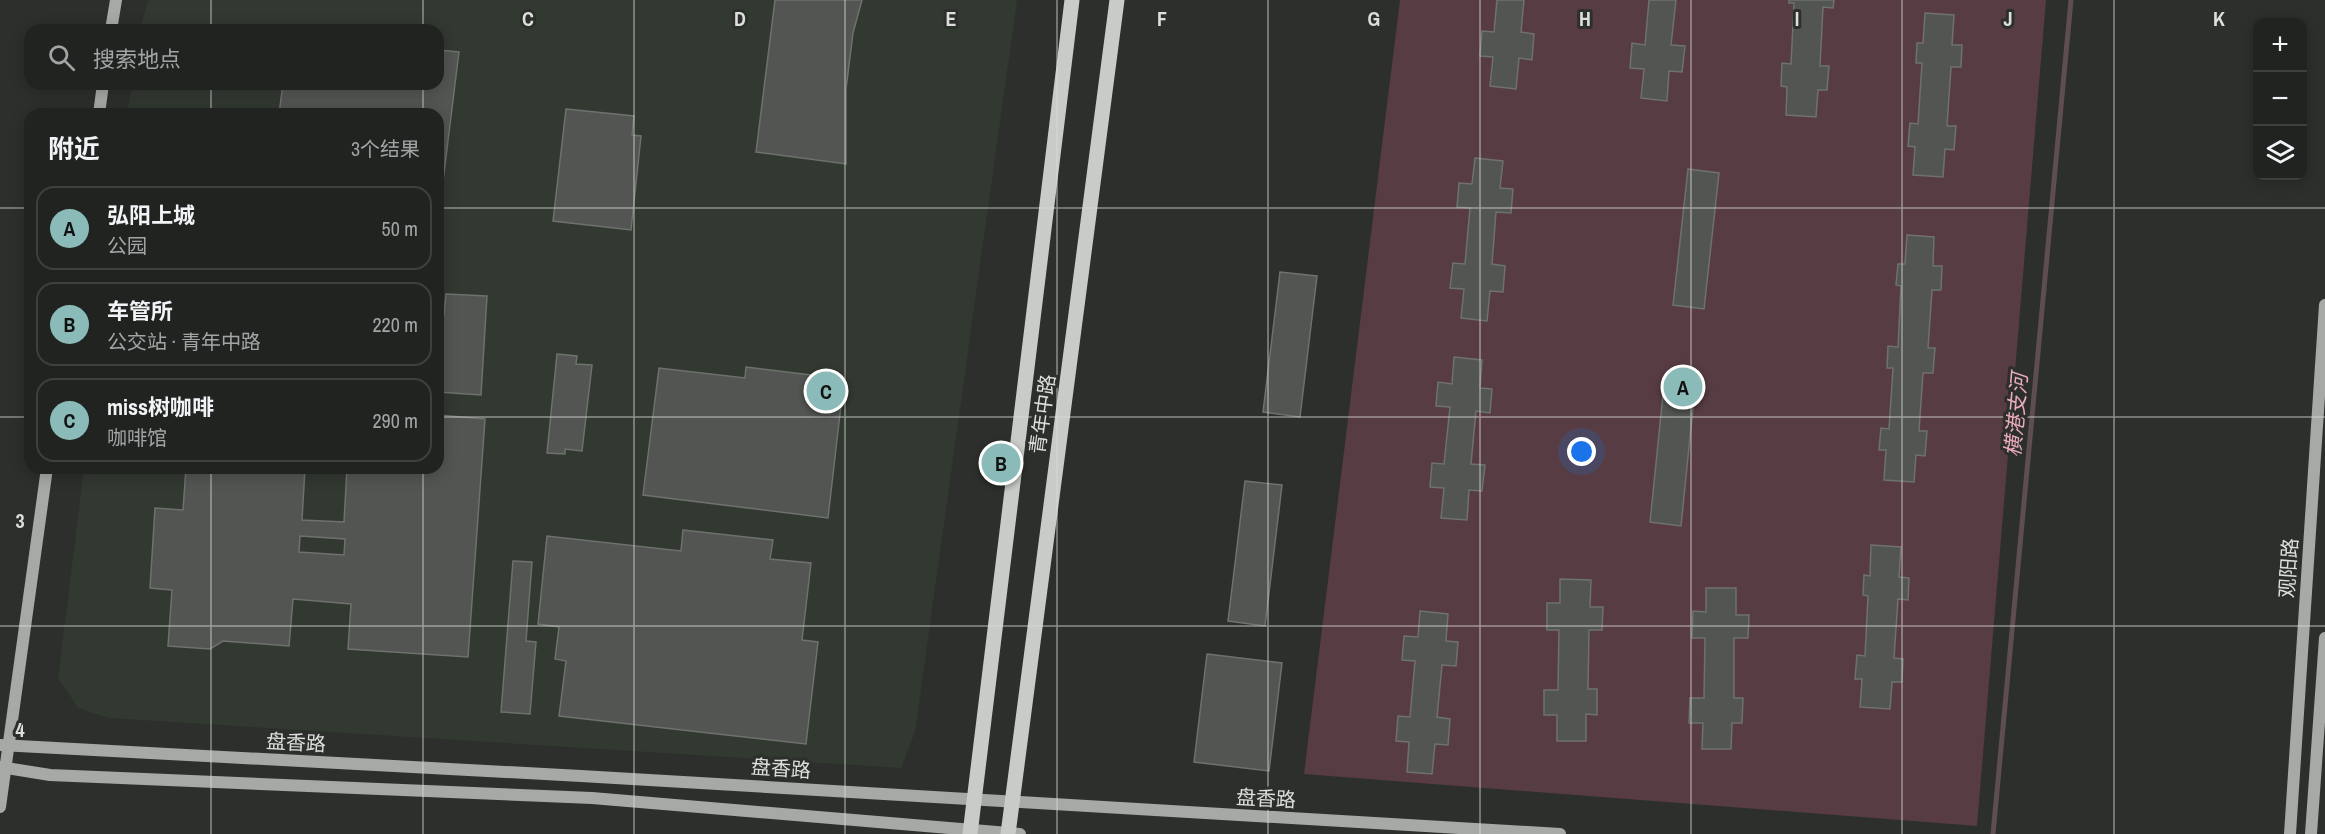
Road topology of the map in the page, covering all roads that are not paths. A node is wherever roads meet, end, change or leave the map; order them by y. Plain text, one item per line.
1 (116, 0) edge
2 (1072, 0) edge
3 (1117, 0) edge
4 (112, 24) edge
5 (102, 90) edge
6 (100, 108) edge
7 (2325, 305) edge
8 (46, 474) edge
9 (2325, 638) edge
10 (4, 746) edge
11 (3, 767) edge
12 (974, 799) junction
13 (1011, 802) junction
14 (0, 807) edge
15 (970, 831) edge
16 (1008, 834) edge
17 (1020, 834) edge
18 (1560, 834) edge
19 (2290, 834) edge
20 (2311, 834) edge

1 - 4 street
2 - 12 main road, 青年中路
3 - 13 main road, 青年中路
5 - 6 street
7 - 19 street, 观阳路
8 - 10 street
9 - 20 street
10 - 11 street
10 - 12 street, 盘香路
11 - 14 street
11 - 15 street
12 - 13 street, 盘香路
12 - 15 main road, 青年中路
13 - 16 main road, 青年中路
13 - 18 street, 盘香路
15 - 16 street
16 - 17 street

